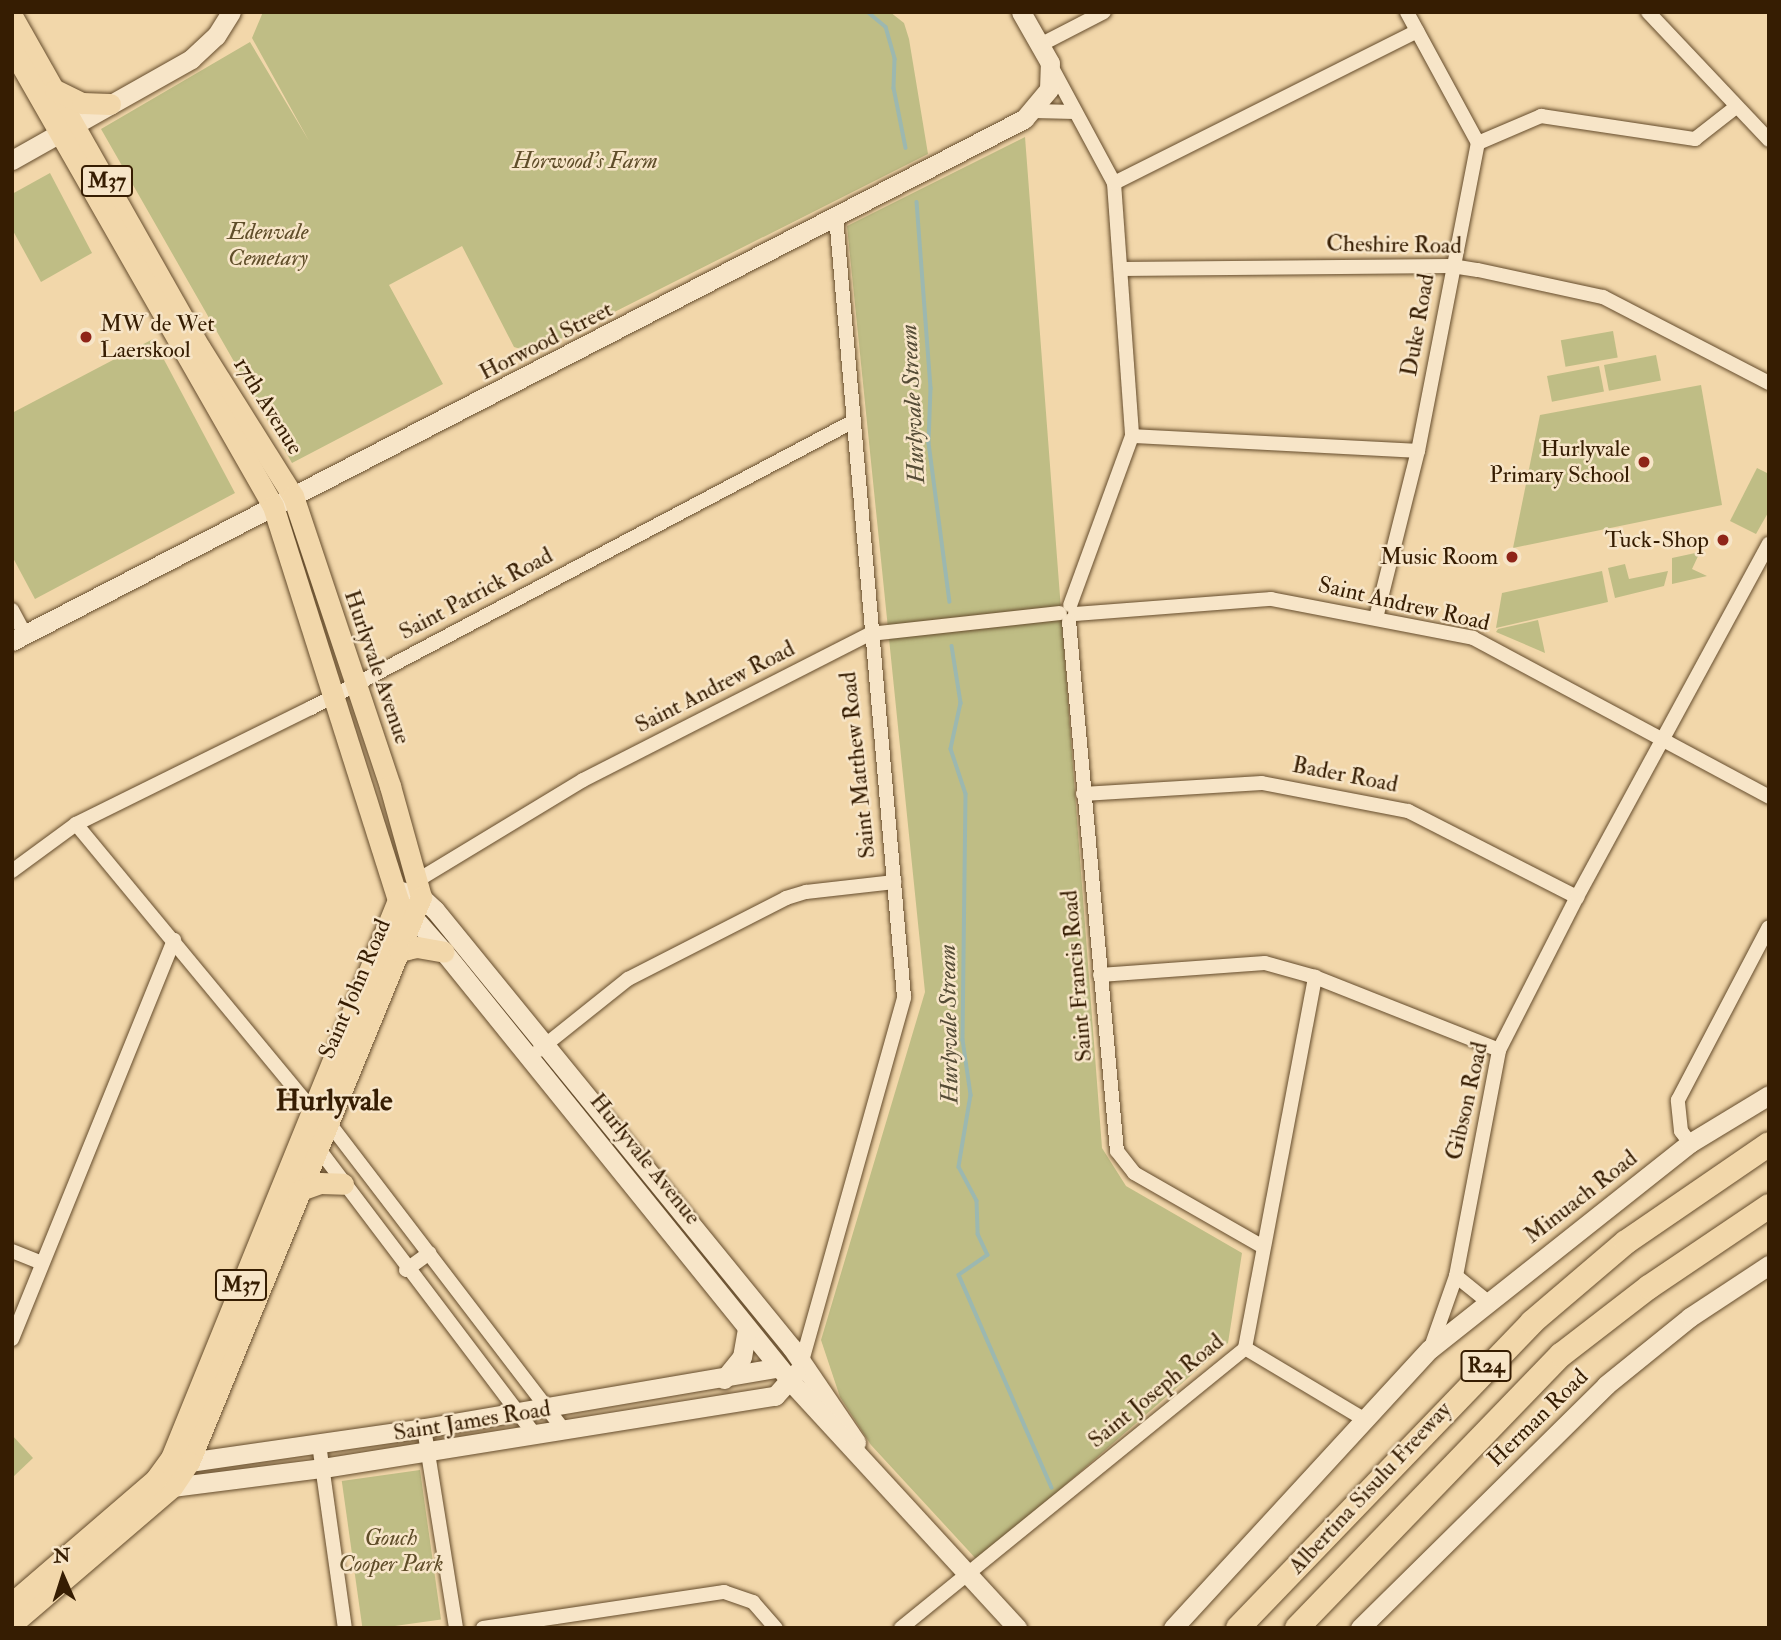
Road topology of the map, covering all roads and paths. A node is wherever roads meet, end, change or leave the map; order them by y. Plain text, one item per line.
1 (231, 12) edge
2 (1021, 12) edge
3 (1104, 12) edge
4 (1407, 12) edge
5 (1648, 12) edge
6 (12, 16) edge
7 (1417, 31) junction
8 (1040, 45) junction
9 (12, 50) edge
10 (1050, 63) junction
11 (55, 90) junction
12 (110, 104) junction
13 (1737, 107) junction
14 (1034, 111) junction
15 (1075, 112) junction
16 (67, 129) junction
17 (1769, 140) edge
18 (1478, 143) junction
19 (12, 160) edge
20 (1114, 183) junction
21 (836, 217) junction
22 (1452, 266) junction
23 (1121, 269) junction
24 (1769, 383) edge
25 (854, 421) junction
26 (1132, 436) junction
27 (1418, 451) junction
28 (293, 496) junction
29 (273, 506) junction
30 (1769, 544) edge
31 (12, 610) edge
32 (1069, 613) junction
33 (1376, 618) junction
34 (870, 634) junction
35 (19, 637) edge
36 (354, 684) junction
37 (334, 693) junction
38 (1664, 740) junction
39 (1083, 794) junction
40 (1769, 797) edge
41 (76, 824) junction
42 (384, 848) junction
43 (12, 871) edge
44 (894, 882) junction
45 (420, 888) junction
46 (398, 890) junction
47 (1577, 897) junction
48 (405, 917) junction
49 (1769, 927) edge
50 (174, 940) junction
51 (390, 947) junction
52 (444, 952) junction
53 (1100, 975) junction
54 (1315, 977) junction
55 (1500, 1050) junction
56 (538, 1051) junction
57 (1769, 1095) edge
58 (315, 1111) junction
59 (1690, 1143) junction
60 (1769, 1144) edge
61 (316, 1146) junction
62 (343, 1184) junction
63 (298, 1191) junction
64 (1769, 1206) edge
65 (1263, 1247) junction
66 (12, 1251) edge
67 (429, 1253) junction
68 (41, 1263) junction
69 (1769, 1265) edge
70 (406, 1270) junction
71 (1456, 1276) junction
72 (1487, 1301) junction
73 (747, 1329) junction
74 (12, 1339) edge
75 (1245, 1349) junction
76 (1430, 1349) junction
77 (797, 1354) junction
78 (779, 1367) junction
79 (724, 1379) junction
80 (792, 1383) junction
81 (775, 1396) junction
82 (807, 1400) junction
83 (548, 1409) junction
84 (517, 1413) junction
85 (1367, 1421) junction
86 (425, 1428) junction
87 (565, 1432) junction
88 (536, 1436) junction
89 (319, 1444) junction
90 (429, 1452) junction
91 (180, 1460) junction
92 (867, 1462) junction
93 (323, 1468) junction
94 (164, 1483) junction
95 (968, 1575) junction
96 (15, 1609) edge
97 (345, 1628) edge
98 (456, 1628) edge
99 (482, 1628) edge
100 (776, 1628) edge
101 (901, 1628) edge
102 (1017, 1628) edge
103 (1173, 1628) edge
104 (1238, 1628) edge
105 (1297, 1628) edge
106 (1360, 1628) edge

1 - 12 street
2 - 8 street
3 - 8 street
4 - 7 street
5 - 13 street
6 - 11 main road, 17th Avenue / M37
7 - 18 street
7 - 20 street
8 - 10 street
9 - 16 main road, 17th Avenue / M37
10 - 14 street
10 - 15 street
11 - 12 main road
11 - 16 main road, 17th Avenue / M37
12 - 16 street
13 - 17 street
13 - 18 street
14 - 15 street
14 - 21 street, Horwood Street
15 - 20 street
16 - 19 street
16 - 28 main road, 17th Avenue / M37
16 - 29 main road, 17th Avenue / M37
18 - 22 street, Duke Road
20 - 23 street
21 - 25 street, Saint Matthew Road
21 - 28 street, Horwood Street
22 - 23 street, Cheshire Road
22 - 24 street, Cheshire Road
22 - 27 street, Duke Road
23 - 26 street
25 - 34 street, Saint Matthew Road
25 - 36 street, Saint Patrick Road
26 - 27 street
26 - 32 street
27 - 33 street, Duke Road
28 - 29 street, Horwood Street
28 - 36 main road, Hurlyvale Avenue / M37
29 - 35 street, Horwood Street
29 - 37 main road, Hurlyvale Avenue / M37
30 - 38 street, Gibson Road
31 - 35 street
32 - 33 street, Saint Andrew Road
32 - 34 street, Saint Andrew Road
32 - 39 street, Saint Francis Road
33 - 38 street, Saint Andrew Road
34 - 44 street, Saint Matthew Road
34 - 45 street, Saint Andrew Road
36 - 37 street, Saint Patrick Road
36 - 45 main road, Hurlyvale Avenue / M37
37 - 41 street, Saint Patrick Road
37 - 42 main road, Hurlyvale Avenue / M37
38 - 40 street, Saint Andrew Road
38 - 47 street, Gibson Road
39 - 47 street, Bader Road
39 - 53 street, Saint Francis Road
41 - 43 street, Saint Patrick Road
41 - 50 street
42 - 46 main road, Hurlyvale Avenue / M37
42 - 51 main road
44 - 56 street
44 - 77 street, Saint Matthew Road
45 - 46 street
45 - 48 main road, Saint John Road / M37
45 - 56 street, Hurlyvale Avenue
46 - 48 main road, Hurlyvale Avenue / M37
47 - 55 street, Gibson Road
48 - 51 main road, Saint John Road / M37
48 - 52 street, Hurlyvale Avenue
49 - 59 street
50 - 58 street
50 - 68 street
51 - 52 main road
51 - 58 main road, Saint John Road / M37
52 - 56 street, Hurlyvale Avenue
53 - 54 street
53 - 65 street, Saint Francis Road
54 - 55 street
54 - 65 street, Saint Joseph Road
55 - 71 street, Gibson Road
56 - 73 street, Hurlyvale Avenue
56 - 77 street, Hurlyvale Avenue
57 - 59 street, Minuach Road
58 - 61 main road, Saint John Road / M37
58 - 67 street
58 - 91 main road, Saint John Road / M37
59 - 72 street, Minuach Road
60 - 104 highway, Albertina Sisulu Freeway / R24
61 - 62 street
61 - 63 main road, Saint John Road / M37
62 - 63 main road
62 - 70 street
63 - 91 main road, Saint John Road / M37
64 - 105 highway, Albertina Sisulu Freeway / R24
65 - 75 street, Saint Joseph Road
66 - 68 street
67 - 70 street
67 - 83 street
68 - 74 street
69 - 106 street, Herman Road
70 - 84 street
71 - 72 street
71 - 76 street, Gibson Road
72 - 76 street, Minuach Road
73 - 78 street, Hurlyvale Avenue
73 - 79 street
75 - 85 street
75 - 95 street, Saint Joseph Road
76 - 85 street, Gibson Road
77 - 78 street, Saint Matthew Road
77 - 80 street, Saint Matthew Road
77 - 92 street, Hurlyvale Avenue
78 - 79 street, Saint James Road
78 - 80 street, Hurlyvale Avenue
79 - 83 street, Saint James Road
80 - 81 street, Saint James Road
80 - 82 street, Hurlyvale Avenue
81 - 82 street
81 - 87 street, Saint James Road
82 - 92 street, Hurlyvale Avenue
83 - 84 street, Saint James Road
83 - 87 street
84 - 86 street, Saint James Road
84 - 88 street
85 - 103 street, Gibson Road
86 - 89 street, Saint James Road
86 - 90 street
87 - 88 street, Saint James Road
88 - 90 street, Saint James Road
89 - 91 street, Saint James Road
89 - 93 street
90 - 93 street, Saint James Road
90 - 98 street
91 - 94 main road, Saint John Road / M37
92 - 95 street, Hurlyvale Avenue
93 - 94 street, Saint James Road
93 - 97 street
94 - 96 main road, Saint John Road / M37
95 - 101 street, Saint Joseph Road
95 - 102 street, Hurlyvale Avenue
99 - 100 street

